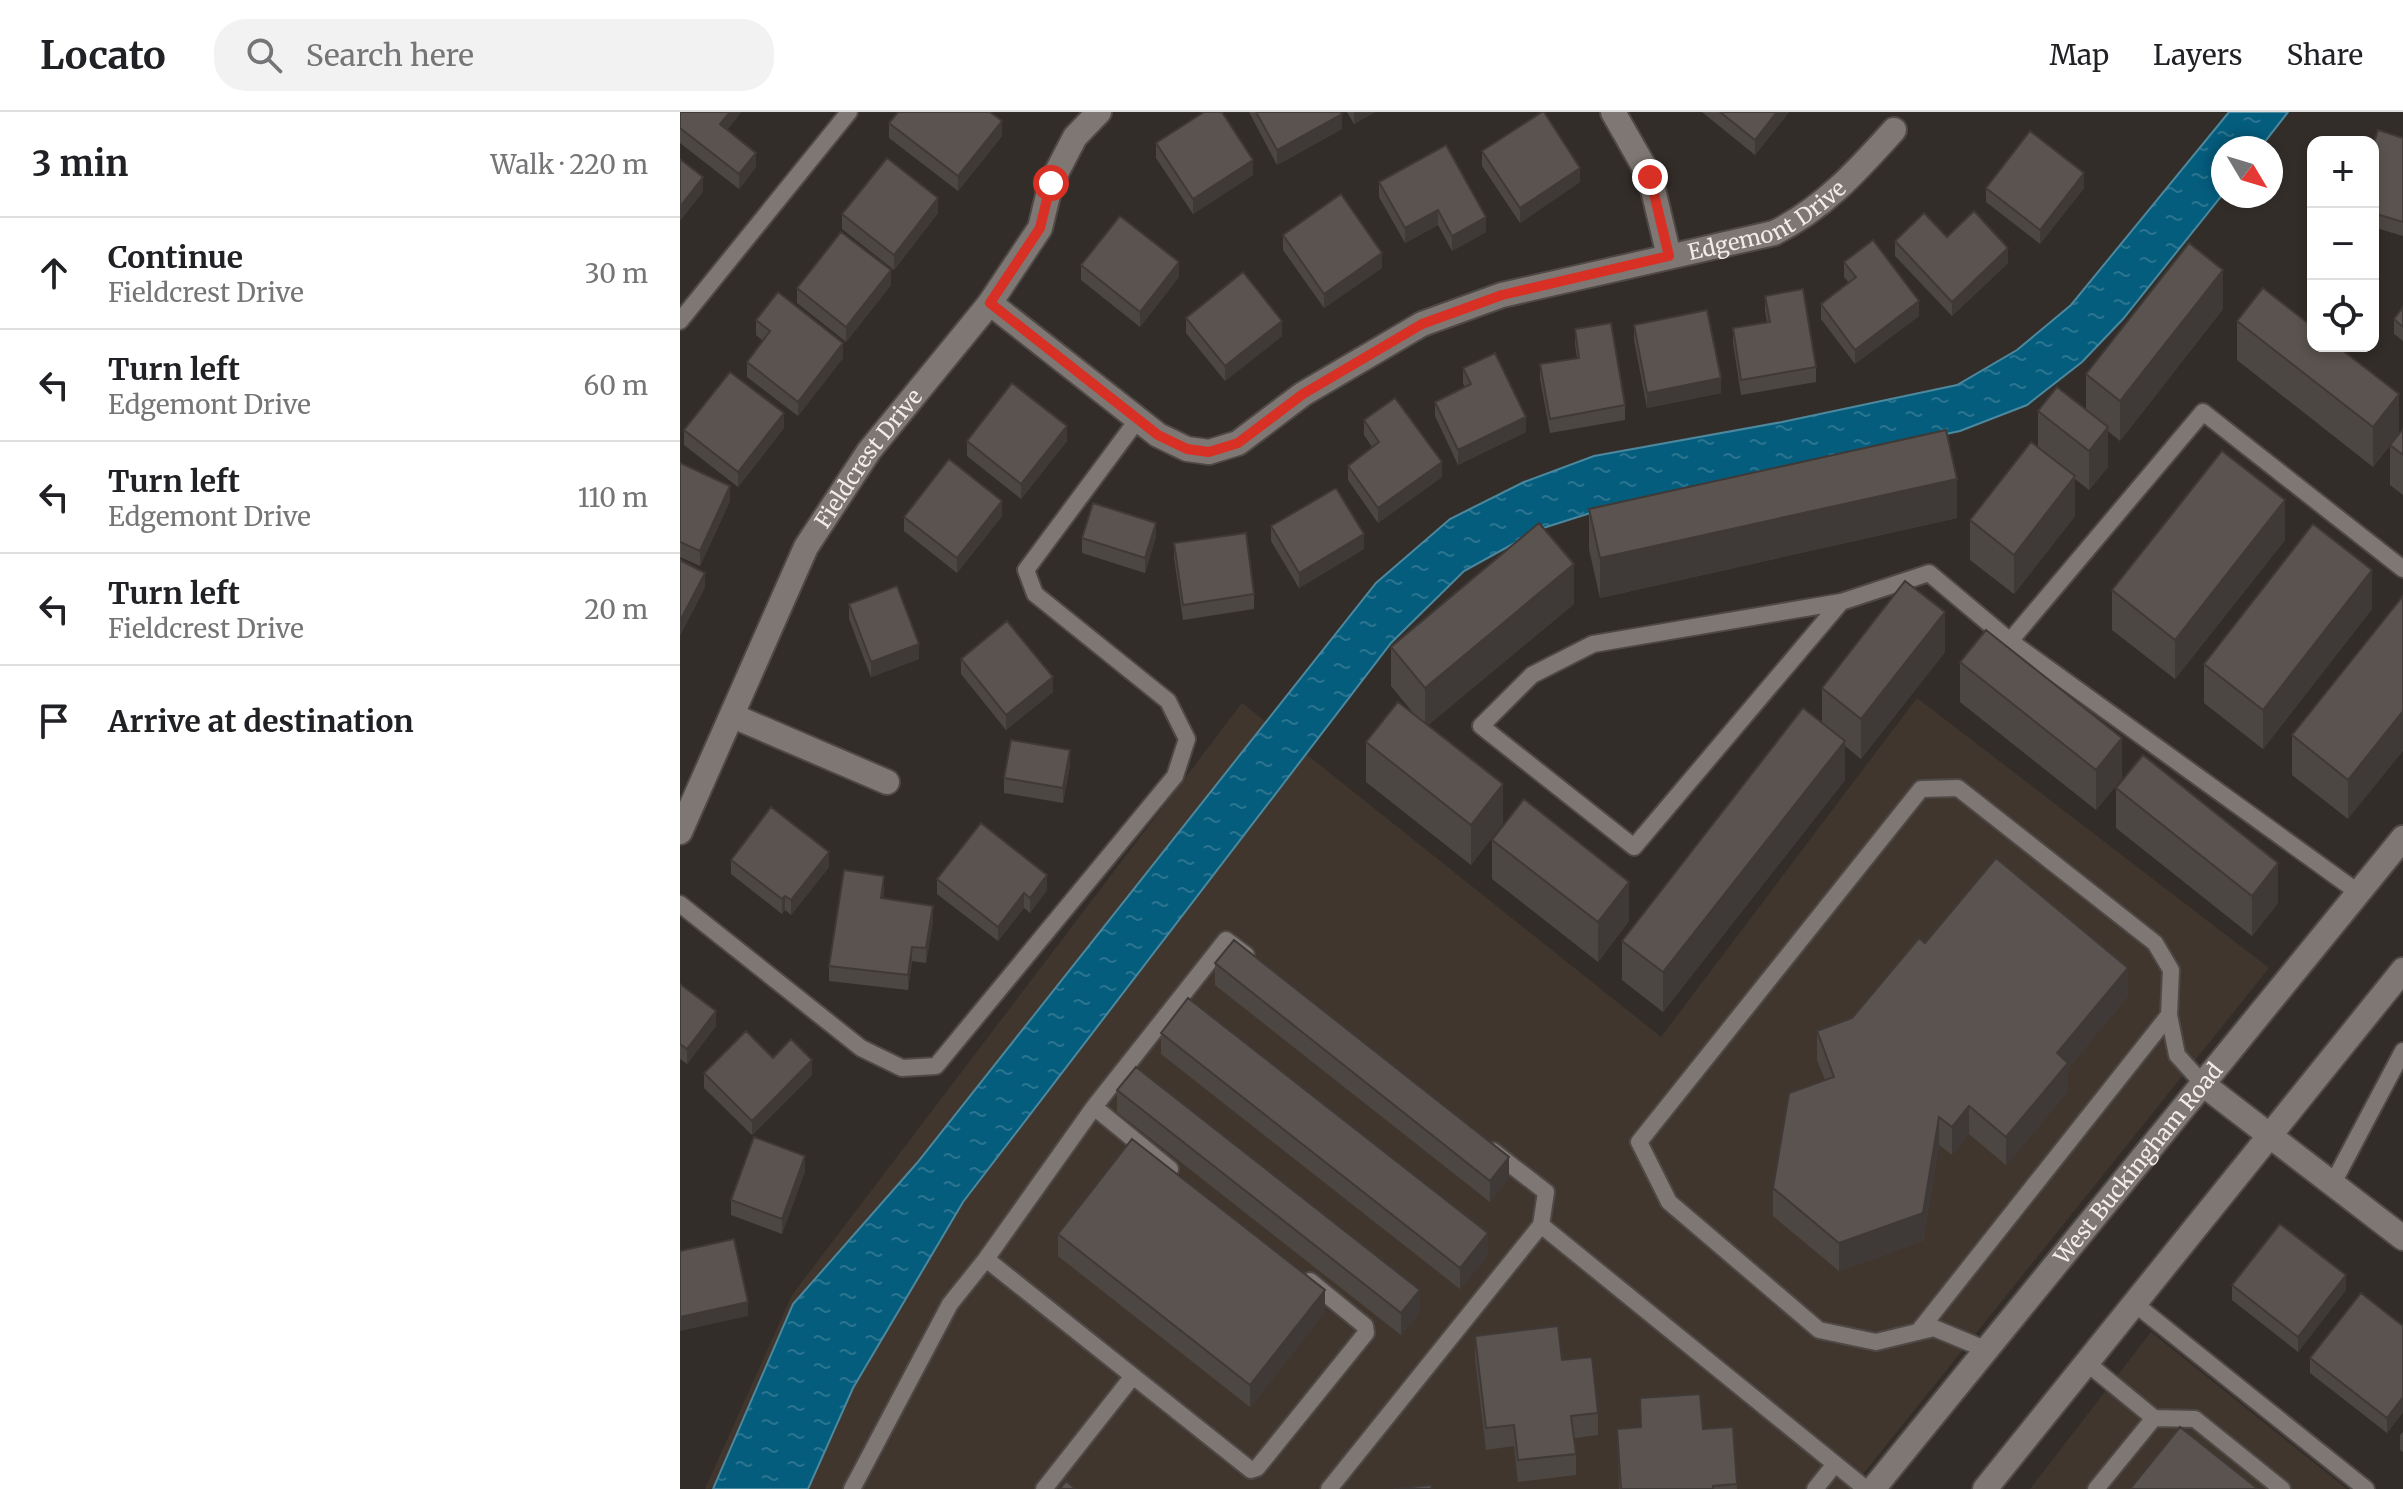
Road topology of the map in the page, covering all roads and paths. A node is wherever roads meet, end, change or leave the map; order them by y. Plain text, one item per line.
1 (849, 112) edge
2 (1099, 112) edge
3 (1613, 112) edge
4 (1894, 130) dead end
5 (1669, 256) junction
6 (990, 303) junction
7 (680, 321) edge
8 (1138, 419) junction
9 (2403, 569) edge
10 (1841, 602) junction
11 (2010, 641) junction
12 (733, 716) junction
13 (887, 782) dead end
14 (680, 832) edge
15 (2403, 838) edge
16 (2359, 893) junction
17 (680, 904) edge
18 (1263, 969) edge
19 (2403, 970) edge
20 (2169, 1015) junction
21 (2403, 1051) edge
22 (2204, 1085) junction
23 (1094, 1107) junction
24 (2270, 1138) junction
25 (1484, 1144) edge
26 (1180, 1177) edge
27 (2332, 1185) junction
28 (1541, 1225) junction
29 (2403, 1238) edge
30 (986, 1259) junction
31 (1291, 1266) edge
32 (2135, 1304) junction
33 (1918, 1332) junction
34 (1987, 1350) junction
35 (2087, 1363) junction
36 (1133, 1376) junction
37 (2154, 1418) junction
38 (1835, 1464) junction
39 (852, 1489) edge
40 (1044, 1489) edge
41 (1329, 1489) edge
42 (1815, 1489) edge
43 (1866, 1489) edge
44 (1873, 1489) edge
45 (1985, 1489) edge
46 (2096, 1489) edge
47 (2282, 1489) edge
48 (2366, 1489) edge

1 - 7 lane
2 - 6 street, Fieldcrest Drive
3 - 5 street
4 - 5 street, Edgemont Drive
5 - 8 street, Edgemont Drive
6 - 8 street, Edgemont Drive
6 - 12 street, Fieldcrest Drive
8 - 17 lane
9 - 11 lane
10 - 10 lane
10 - 11 lane
11 - 16 lane
12 - 13 street
12 - 14 street, Fieldcrest Drive
15 - 16 street, West Buckingham Road
16 - 22 street, West Buckingham Road
18 - 23 lane
19 - 24 street
20 - 22 lane
20 - 33 lane
20 - 33 lane
21 - 27 lane
22 - 24 street
22 - 34 street, West Buckingham Road
23 - 26 lane
23 - 30 lane
24 - 27 street
24 - 32 street
25 - 28 lane
27 - 29 street
28 - 38 lane
28 - 41 lane
30 - 36 lane
30 - 39 lane
31 - 36 lane
32 - 35 street
32 - 48 lane
33 - 34 lane
34 - 44 street, West Buckingham Road
35 - 37 lane
35 - 45 street
36 - 40 lane
37 - 46 lane
37 - 47 lane
38 - 42 lane
38 - 43 lane

